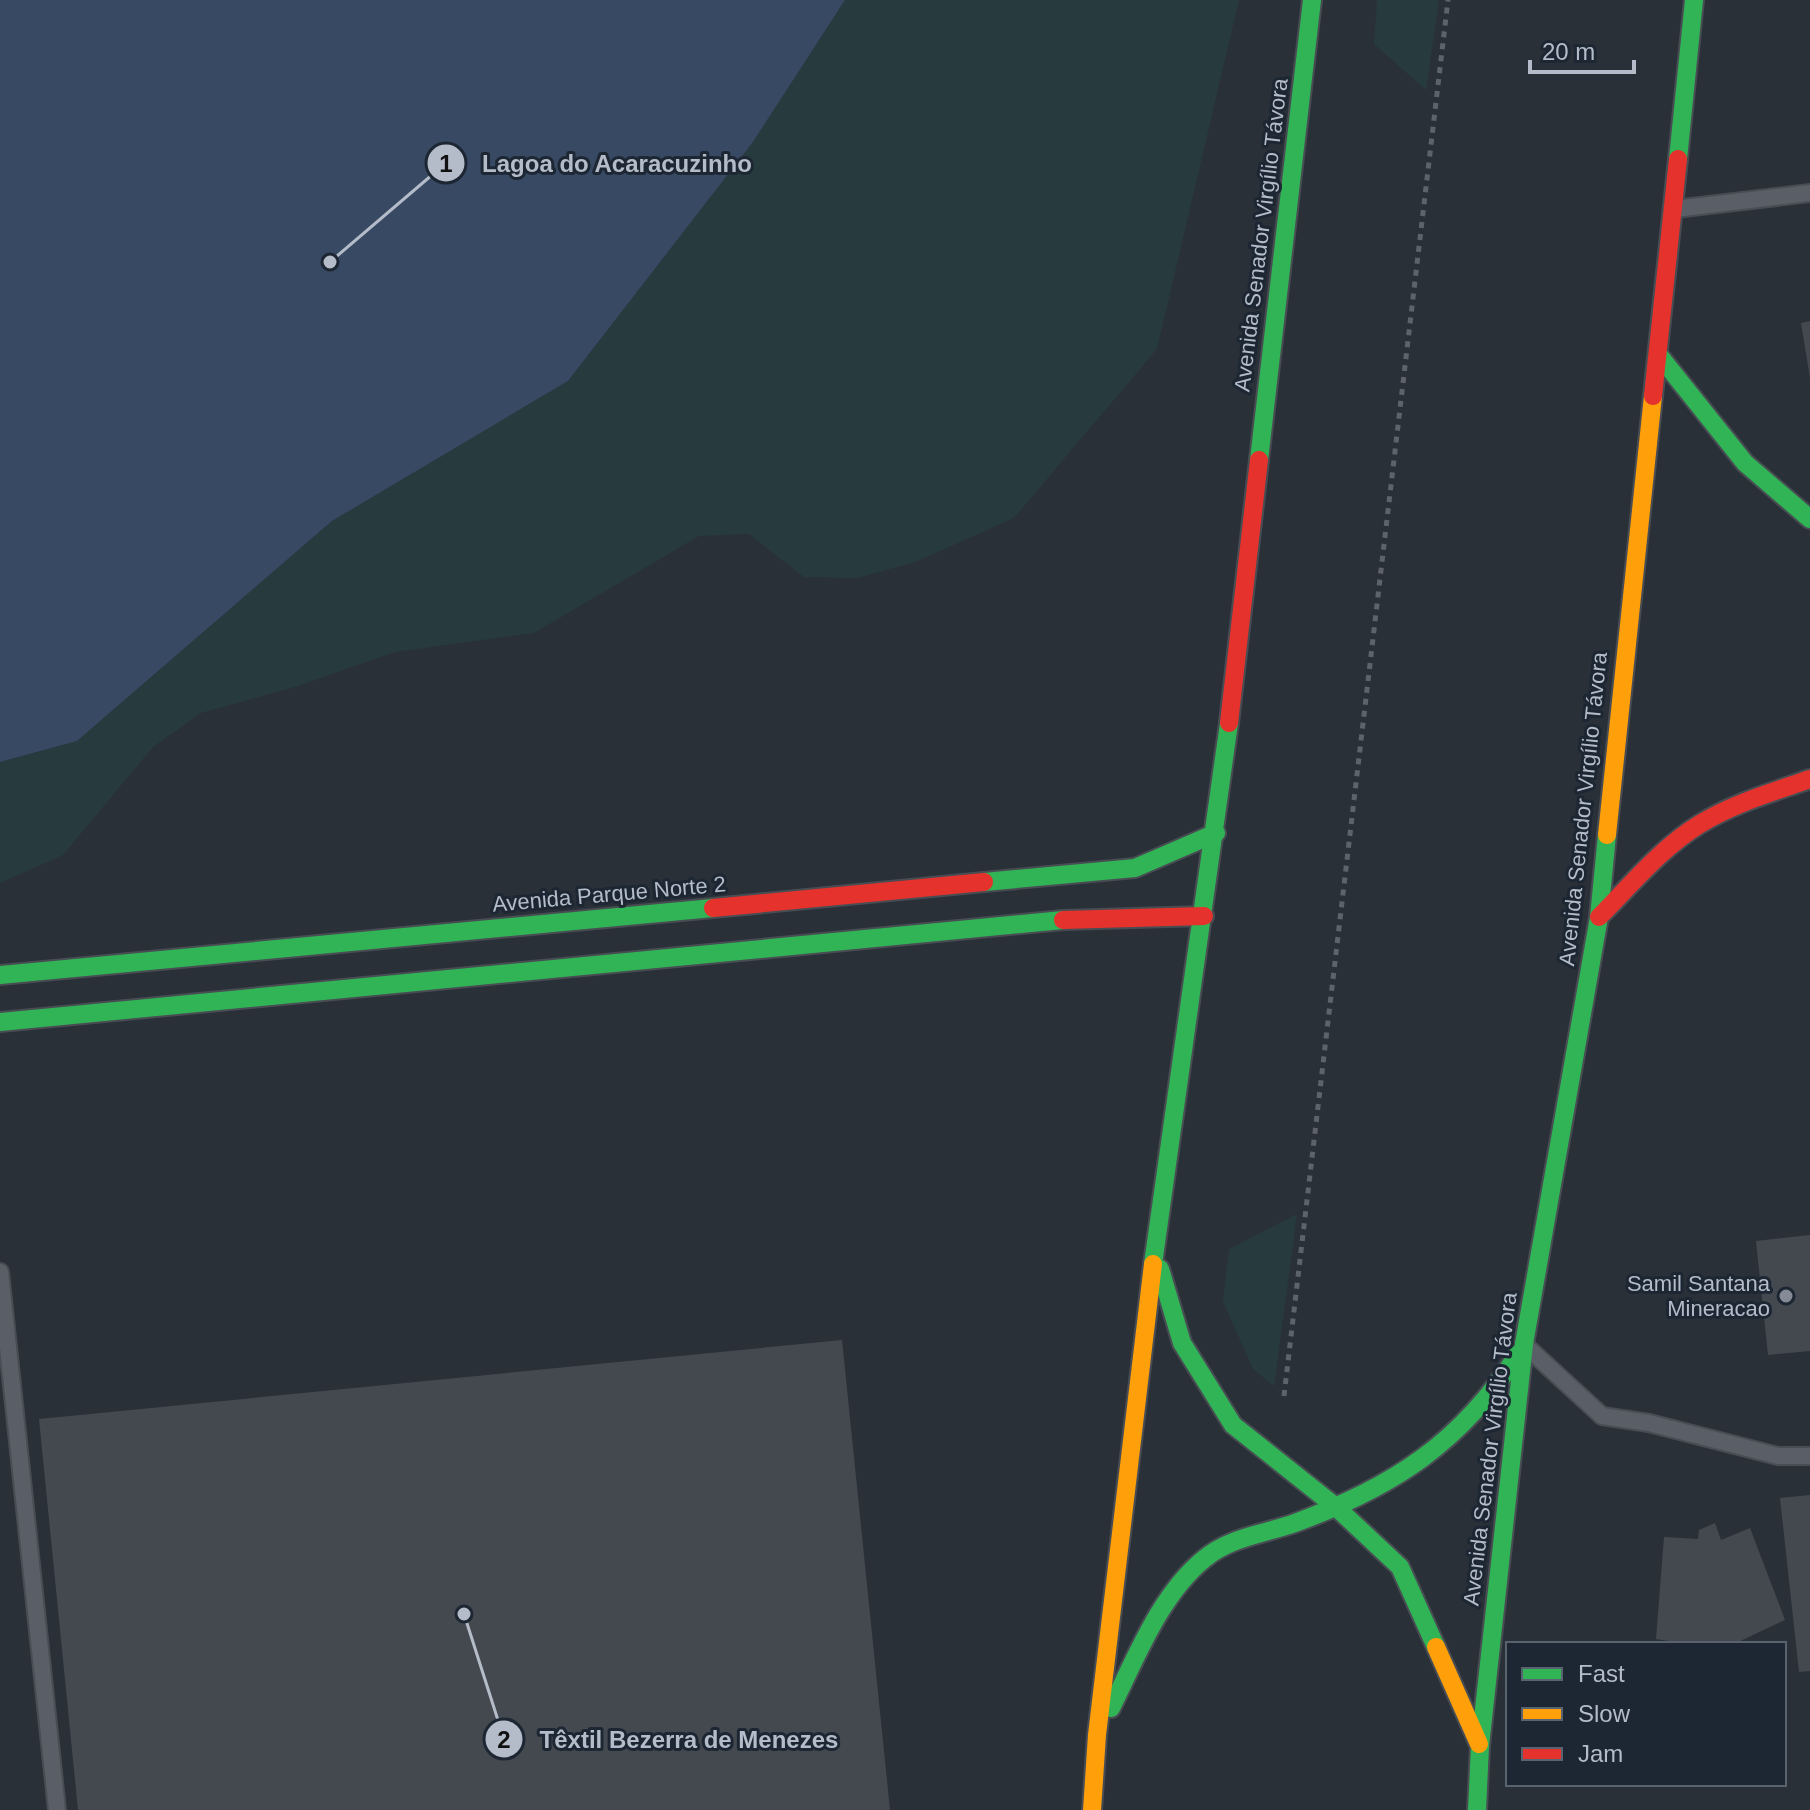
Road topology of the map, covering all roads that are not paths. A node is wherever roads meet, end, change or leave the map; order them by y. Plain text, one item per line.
1 (1312, 0) edge
2 (1694, 0) edge
3 (1810, 193) edge
4 (1673, 209) junction
5 (1658, 354) junction
6 (1810, 519) edge
7 (1810, 779) edge
8 (1216, 833) junction
9 (1204, 916) junction
10 (1599, 917) junction
11 (0, 975) edge
12 (0, 1021) edge
13 (1155, 1250) junction
14 (0, 1272) edge
15 (3, 1334) edge
16 (1524, 1344) junction
17 (1810, 1456) edge
18 (1336, 1507) junction
19 (1097, 1735) junction
20 (1480, 1746) junction
21 (57, 1810) edge
22 (1092, 1810) edge
23 (1477, 1810) edge

1 - 8 main road, Avenida Senador Virgílio Távora
2 - 4 main road, Avenida Senador Virgílio Távora
3 - 4 lane
4 - 5 main road, Avenida Senador Virgílio Távora
5 - 6 main road
5 - 10 main road, Avenida Senador Virgílio Távora
7 - 10 main road
8 - 9 main road, Avenida Senador Virgílio Távora
8 - 11 main road, Avenida Parque Norte 2
9 - 12 main road
9 - 13 main road, Avenida Senador Virgílio Távora
10 - 16 main road, Avenida Senador Virgílio Távora
13 - 18 main road
13 - 19 main road, Avenida Senador Virgílio Távora
14 - 15 lane
15 - 21 lane
16 - 17 lane
16 - 18 main road
16 - 20 main road, Avenida Senador Virgílio Távora
18 - 19 main road
18 - 20 main road
19 - 22 main road, Avenida Senador Virgílio Távora
20 - 23 main road, Avenida Senador Virgílio Távora

